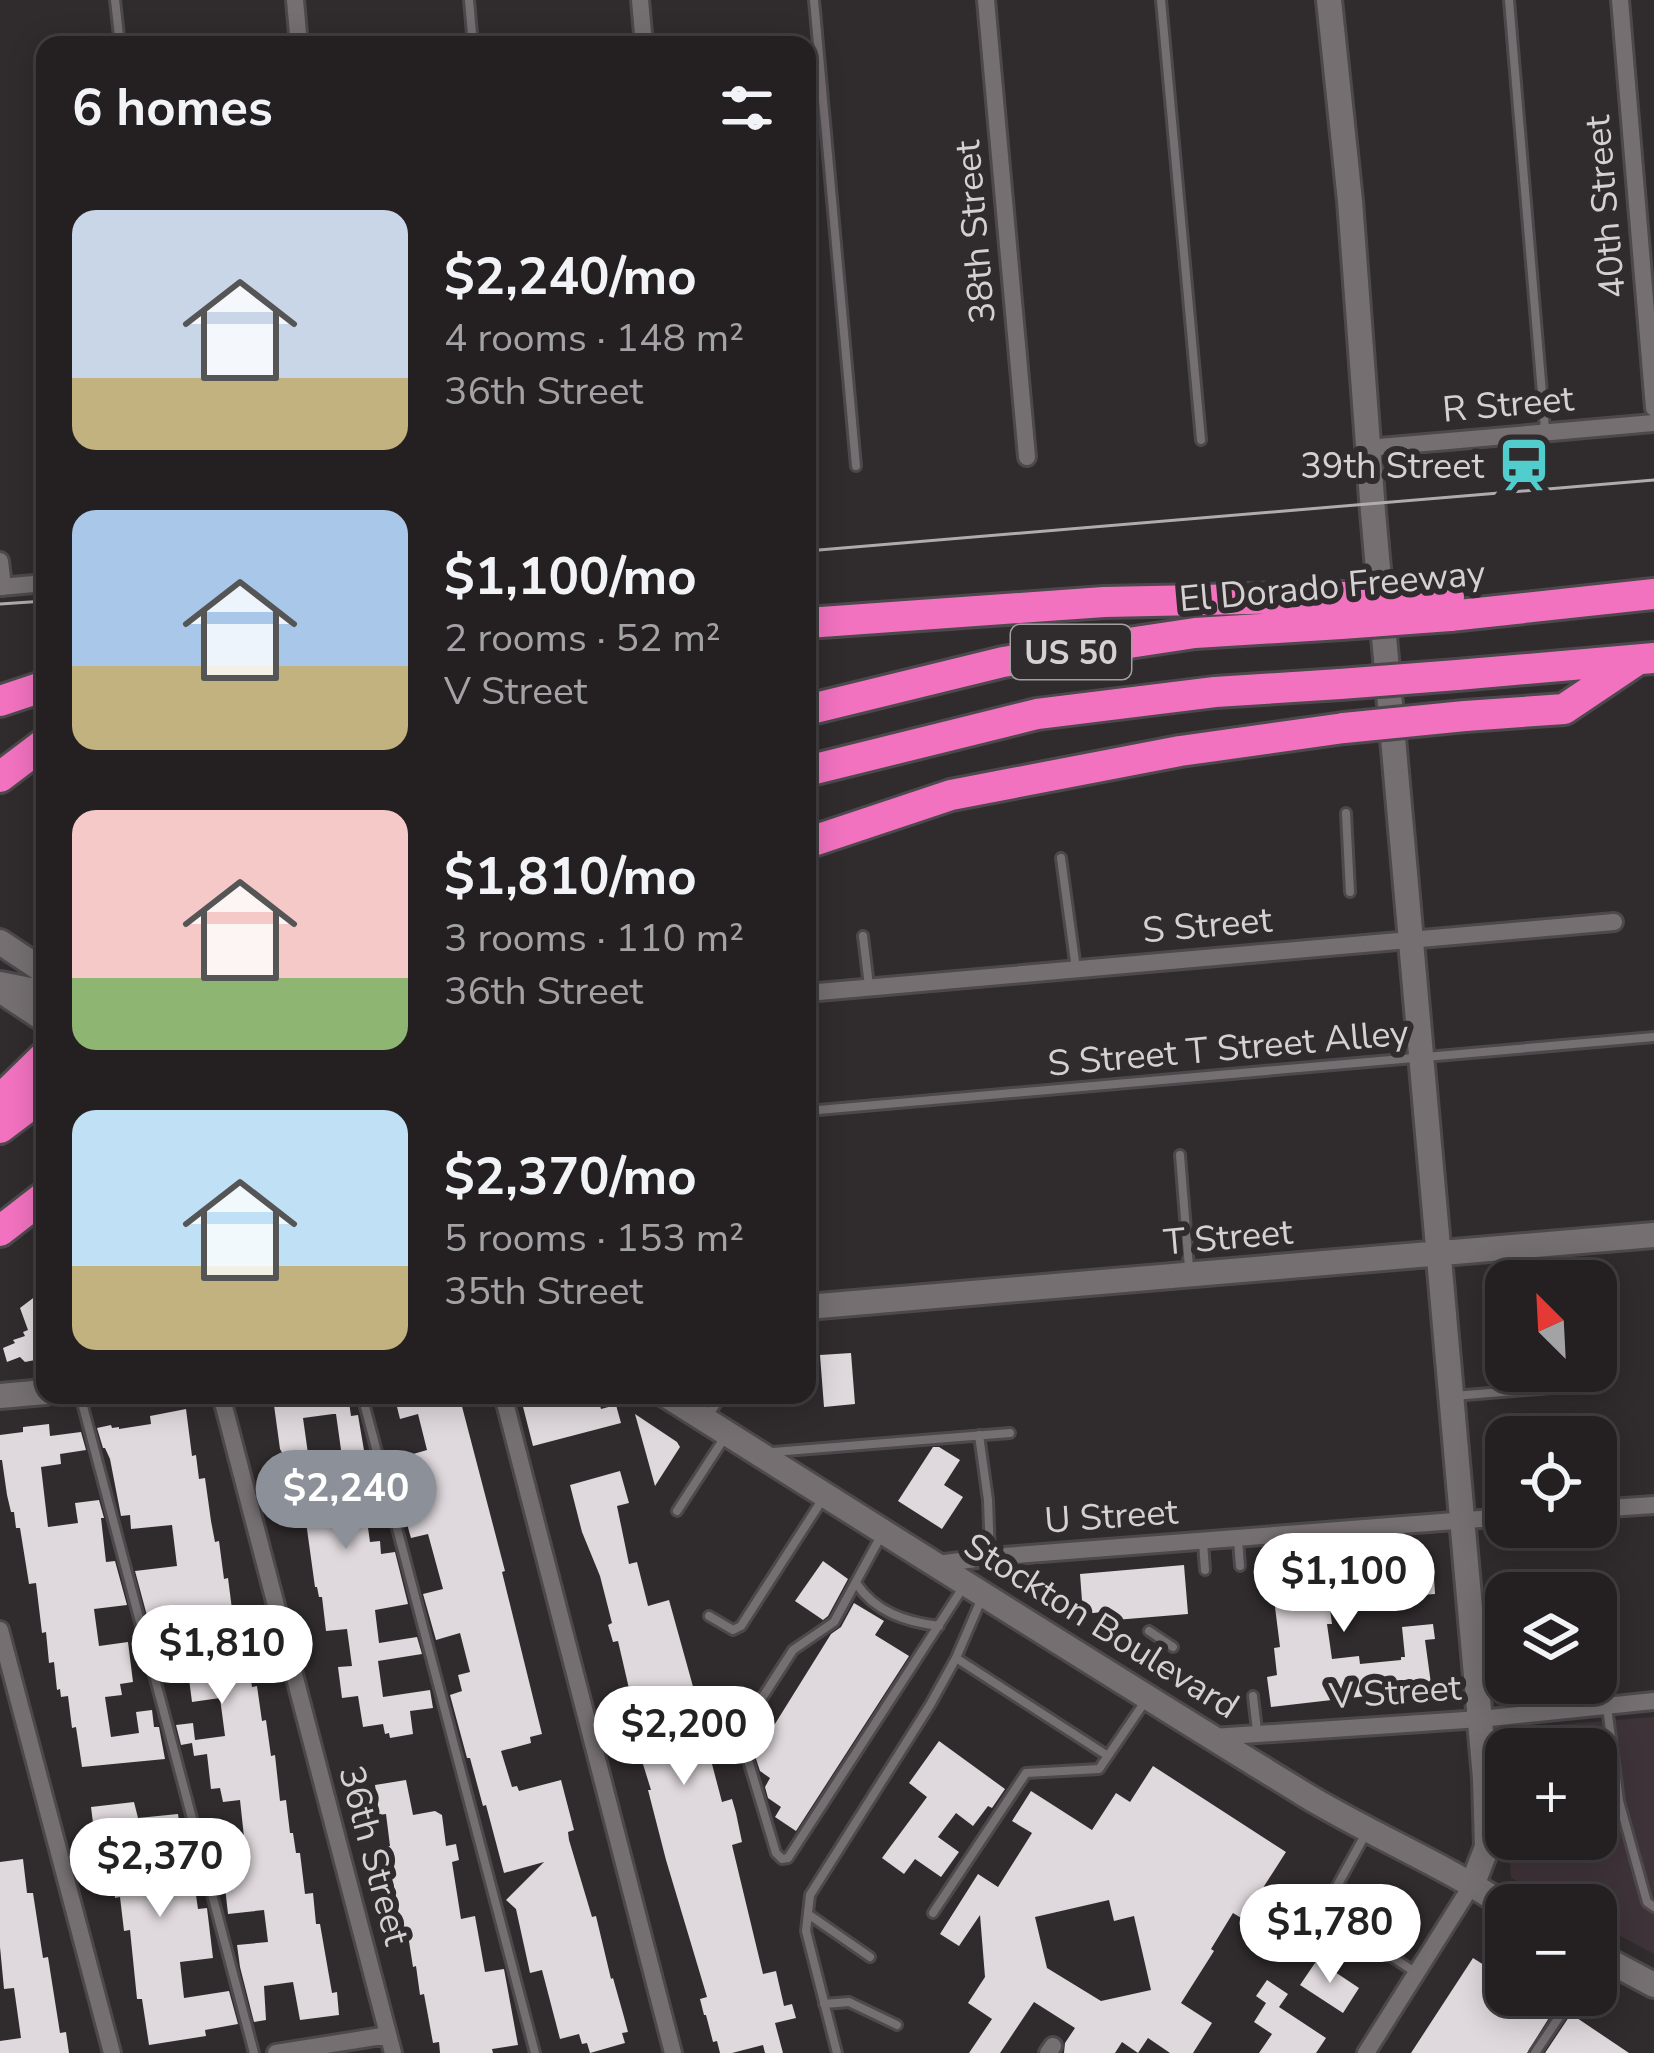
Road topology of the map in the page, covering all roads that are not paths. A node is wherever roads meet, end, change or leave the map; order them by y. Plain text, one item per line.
1 (115, 0) edge
2 (296, 0) edge
3 (469, 0) edge
4 (640, 0) edge
5 (814, 0) edge
6 (986, 0) edge
7 (1161, 0) edge
8 (1329, 0) edge
9 (1509, 0) edge
10 (1620, 0) edge
11 (119, 36) edge
12 (298, 36) edge
13 (472, 36) edge
14 (643, 36) edge
15 (1654, 408) edge
16 (1654, 423) edge
17 (1545, 432) junction
18 (1201, 440) dead end
19 (1368, 448) junction
20 (1027, 457) dead end
21 (856, 466) dead end
22 (0, 561) edge
23 (36, 584) edge
24 (1, 587) edge
25 (1654, 594) edge
26 (1341, 610) junction
27 (816, 622) edge
28 (1646, 659) edge
29 (36, 689) edge
30 (0, 701) edge
31 (816, 708) edge
32 (36, 750) edge
33 (816, 769) edge
34 (0, 776) edge
35 (1346, 813) dead end
36 (816, 839) edge
37 (1061, 858) dead end
38 (1350, 892) dead end
39 (1614, 922) dead end
40 (863, 936) dead end
41 (1412, 939) junction
42 (0, 942) edge
43 (36, 966) edge
44 (1076, 969) junction
45 (0, 987) edge
46 (869, 987) junction
47 (36, 992) edge
48 (816, 992) edge
49 (36, 1013) edge
50 (1654, 1037) edge
51 (1420, 1057) junction
52 (36, 1065) edge
53 (0, 1100) edge
54 (36, 1101) edge
55 (816, 1110) edge
56 (0, 1128) edge
57 (1180, 1154) dead end
58 (36, 1203) edge
59 (0, 1231) edge
60 (1654, 1235) edge
61 (1438, 1255) junction
62 (1190, 1275) junction
63 (816, 1306) edge
64 (1501, 1392) edge
65 (36, 1393) edge
66 (0, 1396) edge
67 (1452, 1396) junction
68 (82, 1404) edge
69 (223, 1404) edge
70 (364, 1404) edge
71 (505, 1404) edge
72 (681, 1404) edge
73 (720, 1404) edge
74 (716, 1426) junction
75 (1010, 1433) dead end
76 (979, 1435) junction
77 (760, 1454) junction
78 (825, 1496) junction
79 (1654, 1504) edge
80 (1617, 1507) edge
81 (677, 1511) dead end
82 (1485, 1518) edge
83 (1464, 1520) junction
84 (882, 1533) junction
85 (1238, 1539) junction
86 (1203, 1541) junction
87 (991, 1557) junction
88 (936, 1564) junction
89 (1240, 1566) dead end
90 (1205, 1570) dead end
91 (856, 1583) junction
92 (975, 1589) junction
93 (710, 1616) dead end
94 (939, 1626) junction
95 (0, 1630) edge
96 (1149, 1630) dead end
97 (1173, 1647) dead end
98 (956, 1658) junction
99 (1253, 1696) dead end
100 (1148, 1697) junction
101 (1654, 1701) edge
102 (1607, 1705) junction
103 (1480, 1719) junction
104 (1610, 1728) edge
105 (1258, 1733) junction
106 (1212, 1737) junction
107 (1108, 1756) junction
108 (1617, 1784) edge
109 (1368, 1828) junction
110 (1473, 1883) junction
111 (1485, 1891) edge
112 (1654, 1907) edge
113 (808, 1913) junction
114 (933, 1913) dead end
115 (870, 1957) dead end
116 (1617, 1966) edge
117 (1415, 1973) junction
118 (1654, 1985) edge
119 (824, 2004) junction
120 (1560, 2016) edge
121 (897, 2025) dead end
122 (391, 2044) edge
123 (112, 2053) edge
124 (254, 2053) edge
125 (276, 2053) edge
126 (536, 2053) edge
127 (674, 2053) edge
128 (837, 2053) edge
129 (1366, 2053) edge
130 (1535, 2053) edge

1 - 11 lane
2 - 12 street
3 - 13 lane
4 - 14 street
5 - 21 lane
6 - 20 street, 38th Street
7 - 18 lane
8 - 19 street
9 - 17 lane
10 - 15 street, 40th Street
16 - 17 street, R Street
17 - 19 street, R Street
19 - 41 street
22 - 24 street
23 - 24 street
25 - 26 highway, bridge
26 - 27 highway
26 - 31 highway, El Dorado Freeway / US 50
28 - 33 highway, US 50, bridge
28 - 36 highway, bridge
29 - 30 highway
32 - 34 highway
35 - 38 lane
37 - 44 lane
39 - 41 street, S Street
40 - 46 lane
41 - 44 street, S Street
41 - 51 street
42 - 43 street
44 - 46 street, S Street
45 - 47 street
45 - 49 street
46 - 48 street, S Street
50 - 51 lane, S Street T Street Alley
51 - 55 lane, S Street T Street Alley
51 - 61 street
52 - 53 highway
54 - 56 highway
57 - 62 lane
58 - 59 highway
60 - 61 street, T Street
61 - 62 street, T Street
61 - 67 street
62 - 63 street, T Street
64 - 67 lane
65 - 66 street
67 - 83 street
68 - 124 lane
69 - 122 street, 36th Street
70 - 126 lane
71 - 127 street
72 - 74 street, Stockton Boulevard
73 - 74 lane
74 - 77 street, Stockton Boulevard
74 - 81 lane
75 - 76 lane
76 - 77 lane
76 - 87 lane
77 - 78 street, Stockton Boulevard
78 - 84 street, Stockton Boulevard
78 - 93 lane
79 - 80 street
82 - 83 street, U Street
83 - 85 street, U Street
83 - 103 street
84 - 88 street, Stockton Boulevard
84 - 91 lane
85 - 86 street, U Street
85 - 89 lane
86 - 87 street, U Street
86 - 90 lane
87 - 88 street, U Street
88 - 92 street, Stockton Boulevard
91 - 94 lane
91 - 94 lane
92 - 94 lane
92 - 98 lane
92 - 100 street, Stockton Boulevard
95 - 123 street
96 - 97 lane
98 - 107 lane
98 - 113 lane
99 - 105 lane
100 - 106 street, Stockton Boulevard
100 - 107 lane
101 - 102 street, V Street
102 - 103 street, V Street
102 - 104 lane
103 - 105 street, V Street
103 - 110 street
105 - 106 street, V Street
106 - 109 street, Stockton Boulevard
107 - 114 lane
108 - 112 lane
109 - 110 street, Stockton Boulevard
109 - 117 lane
110 - 111 street, Stockton Boulevard
110 - 117 street
113 - 115 lane
113 - 119 lane
116 - 118 street
117 - 129 street
119 - 121 lane
119 - 128 lane
120 - 130 lane
122 - 125 street

